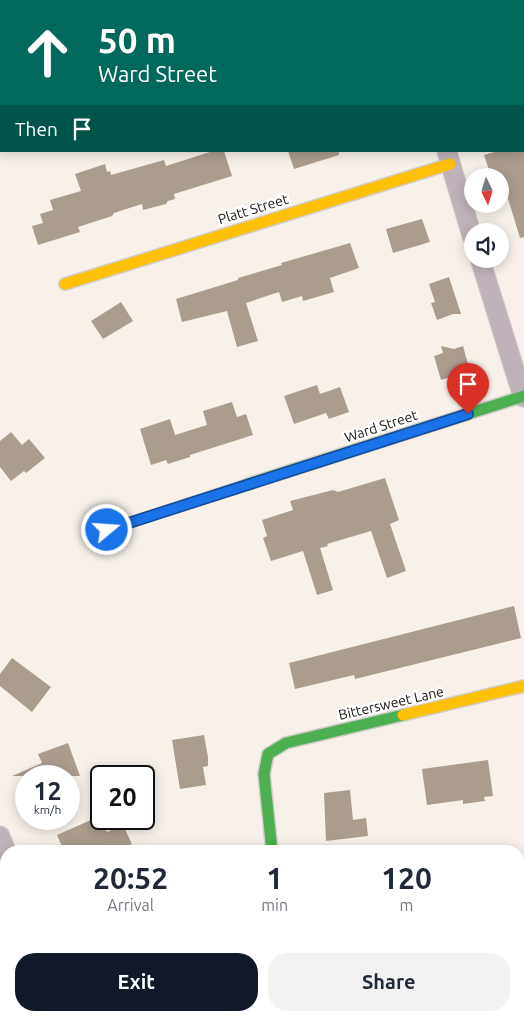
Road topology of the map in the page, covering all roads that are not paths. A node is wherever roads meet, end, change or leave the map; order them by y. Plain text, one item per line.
1 (448, 158) edge
2 (468, 223) edge
3 (483, 268) edge
4 (66, 284) dead end
5 (523, 397) edge
6 (248, 484) joint
7 (107, 530) dead end
8 (524, 686) edge
9 (271, 845) edge

1 - 2 street
1 - 4 street, Platt Street
3 - 5 street
5 - 6 street, Ward Street
6 - 7 lane
8 - 9 street, Bittersweet Lane

